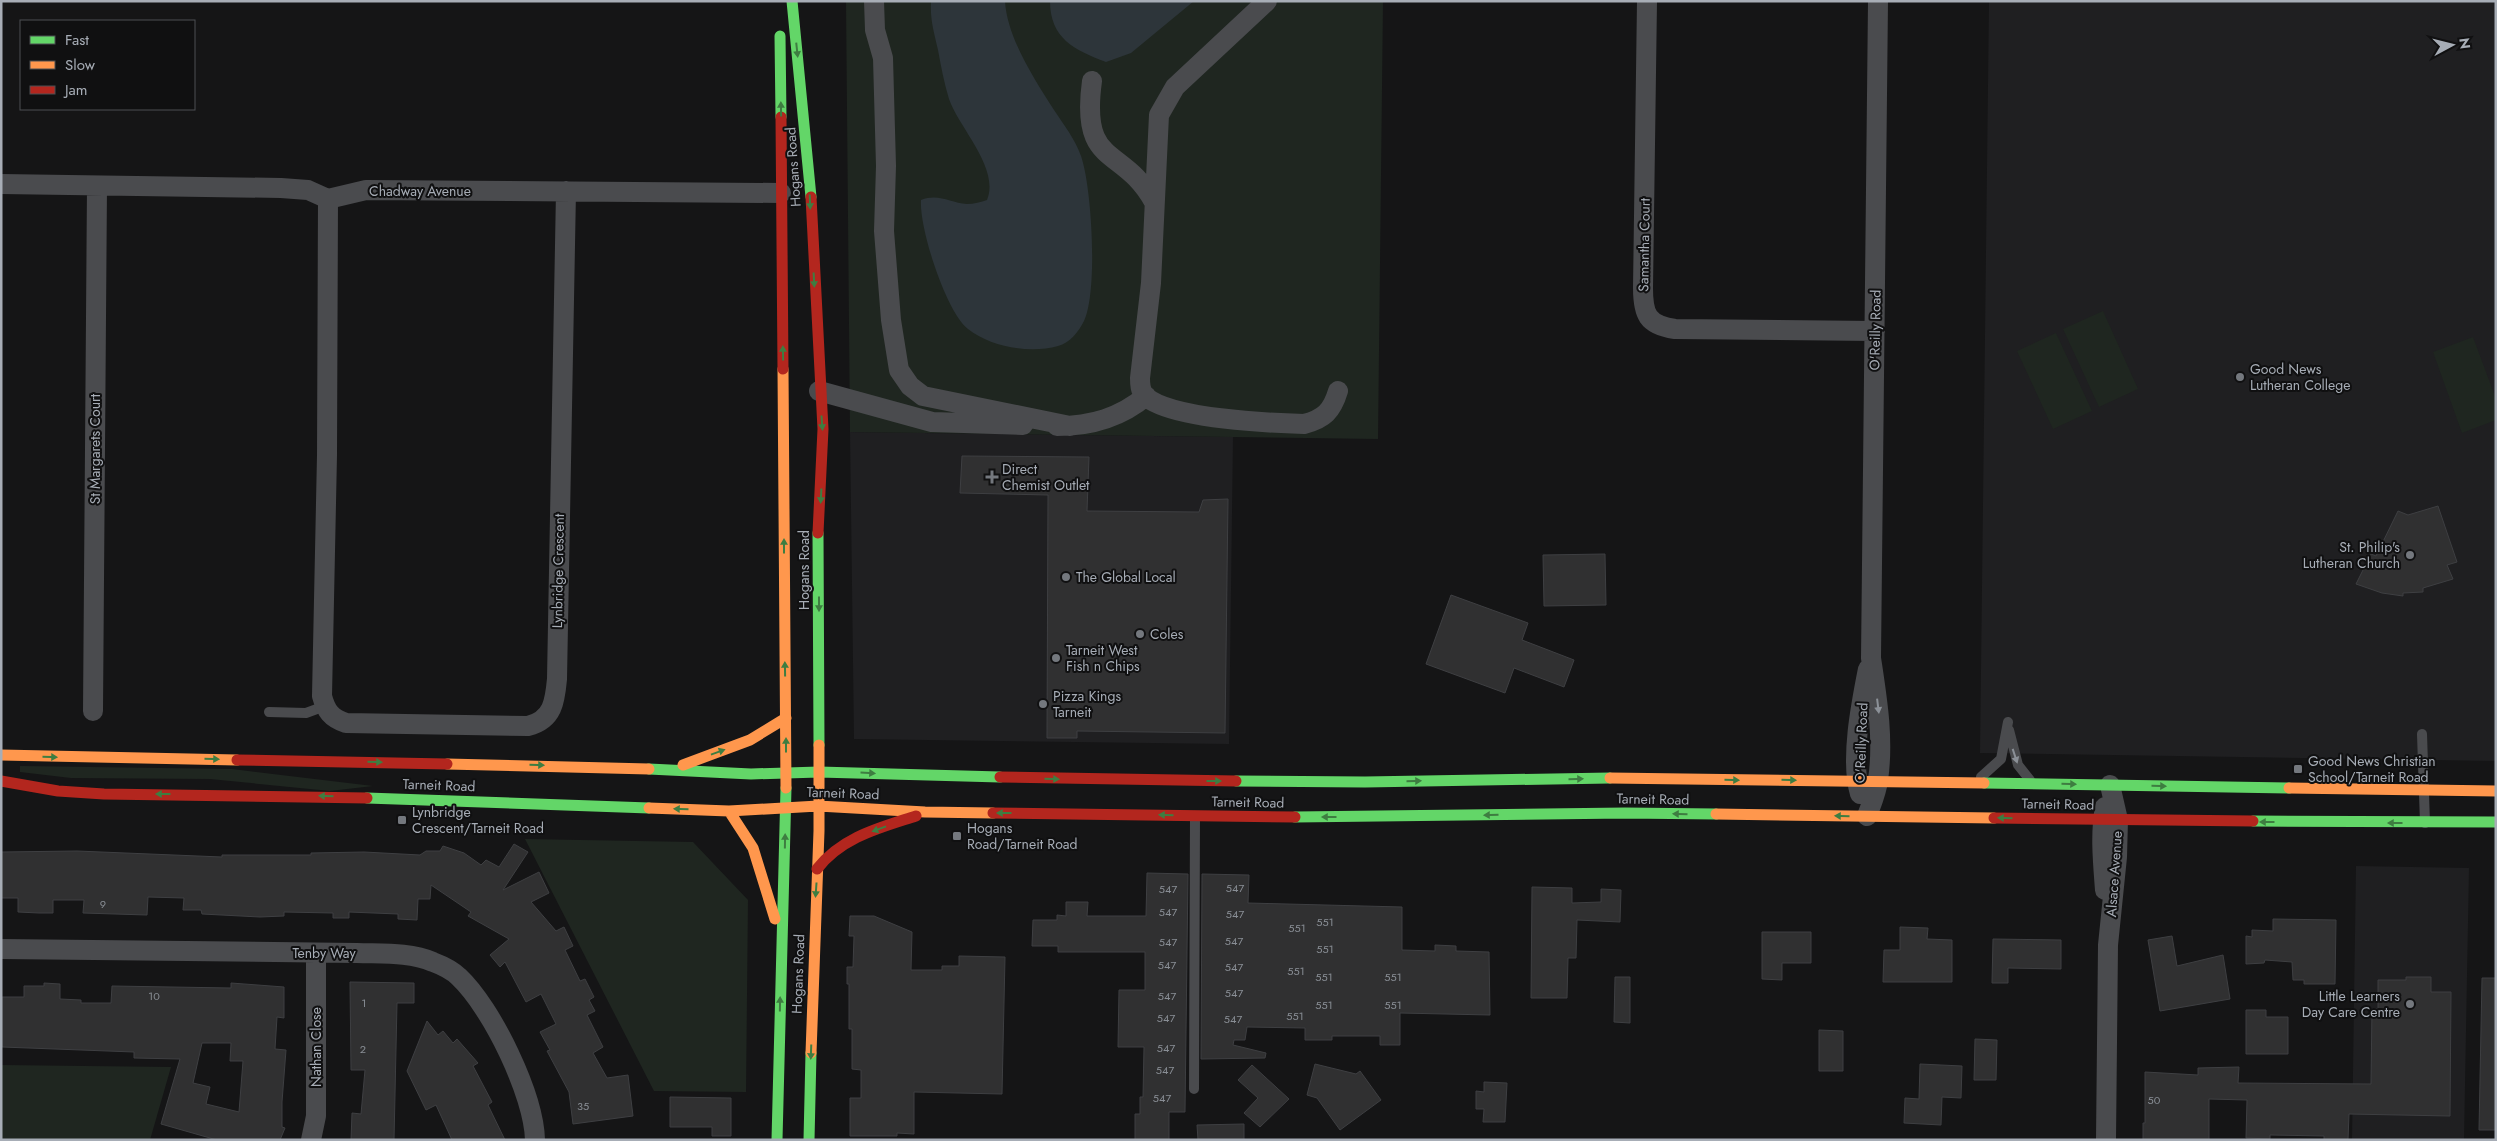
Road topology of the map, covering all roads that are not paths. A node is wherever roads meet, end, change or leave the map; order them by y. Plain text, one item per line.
1 (792, 1) edge
2 (874, 1) edge
3 (1267, 1) edge
4 (1647, 1) edge
5 (1878, 2) edge
6 (780, 20) dead end
7 (1092, 81) dead end
8 (1, 184) edge
9 (97, 186) junction
10 (566, 191) junction
11 (328, 199) junction
12 (1154, 202) junction
13 (791, 206) junction
14 (811, 231) junction
15 (1875, 331) junction
16 (819, 391) junction
17 (1338, 391) dead end
18 (1146, 396) junction
19 (1070, 426) junction
20 (823, 454) junction
21 (809, 456) dead end
22 (797, 558) dead end
23 (784, 612) junction
24 (1870, 658) junction
25 (325, 706) junction
26 (93, 711) dead end
27 (269, 712) dead end
28 (786, 718) junction
29 (2422, 734) dead end
30 (1, 755) edge
31 (672, 768) junction
32 (786, 772) junction
33 (819, 772) junction
34 (1, 781) edge
35 (1856, 782) junction
36 (1878, 782) junction
37 (1972, 783) junction
38 (2036, 784) junction
39 (2110, 785) junction
40 (2424, 789) junction
41 (2496, 791) edge
42 (818, 806) junction
43 (786, 808) junction
44 (729, 811) junction
45 (925, 812) junction
46 (1195, 816) junction
47 (1867, 816) junction
48 (2110, 820) junction
49 (2496, 822) edge
50 (2425, 823) junction
51 (817, 869) junction
52 (781, 938) junction
53 (1, 949) edge
54 (316, 954) junction
55 (1194, 1088) dead end
56 (311, 1140) edge
57 (535, 1140) edge
58 (777, 1140) edge
59 (809, 1140) edge
60 (2106, 1140) edge

1 -> 14 main road, Hogans Road
2 - 19 street
3 - 12 street
4 - 15 street, Samantha Court
5 - 15 street, O'Reilly Road
13 -> 6 main road, Hogans Road
7 - 12 street
8 - 9 street
9 - 11 street
9 - 26 street, St Margarets Court
10 - 11 street, Chadway Avenue
10 - 13 street, Chadway Avenue
10 - 25 street, Lynbridge Crescent
11 - 25 street
12 - 18 street
13 - 14 main road
23 -> 13 main road, Hogans Road
14 -> 16 main road, Hogans Road
15 - 24 street, O'Reilly Road
16 - 19 street
16 -> 20 main road, Hogans Road
17 - 18 street
18 - 19 street
20 - 21 main road
20 -> 33 main road, Hogans Road
22 - 23 main road
28 -> 23 main road, Hogans Road
24 - 35 street, O'Reilly Road
24 -> 36 street, O'Reilly Road
25 - 27 lane
31 -> 28 main road
32 -> 28 main road, Hogans Road
29 - 40 lane
30 -> 31 main road, Tarneit Road
31 - 32 main road, Tarneit Road
32 - 33 main road, Tarneit Road
32 - 43 main road, Hogans Road
33 -> 35 main road, Tarneit Road
33 - 42 main road, Hogans Road
44 -> 34 main road, Tarneit Road
35 - 36 main road, Tarneit Road
35 - 47 street, O'Reilly Road
36 - 37 main road, Tarneit Road
36 - 47 street, O'Reilly Road
37 - 38 main road, Tarneit Road
37 -> 38 lane
38 -> 39 main road, Tarneit Road
39 -> 40 main road, Tarneit Road
39 - 48 street, Alsace Avenue
40 - 41 main road, Tarneit Road
40 - 50 lane
42 - 43 main road, Tarneit Road
42 - 45 main road, Tarneit Road
42 - 51 main road, Hogans Road
43 - 44 main road, Tarneit Road
52 -> 43 main road, Hogans Road
44 - 52 main road
46 -> 45 main road, Tarneit Road
45 -> 51 main road
47 -> 46 main road, Tarneit Road
46 - 55 lane
48 -> 47 main road, Tarneit Road
50 -> 48 main road, Tarneit Road
48 - 60 street, Alsace Avenue
49 - 50 main road, Tarneit Road
51 -> 59 main road, Hogans Road
58 -> 52 main road, Hogans Road
53 - 54 street, Tenby Way
54 - 56 street, Nathan Close
54 - 57 street, Tenby Way

